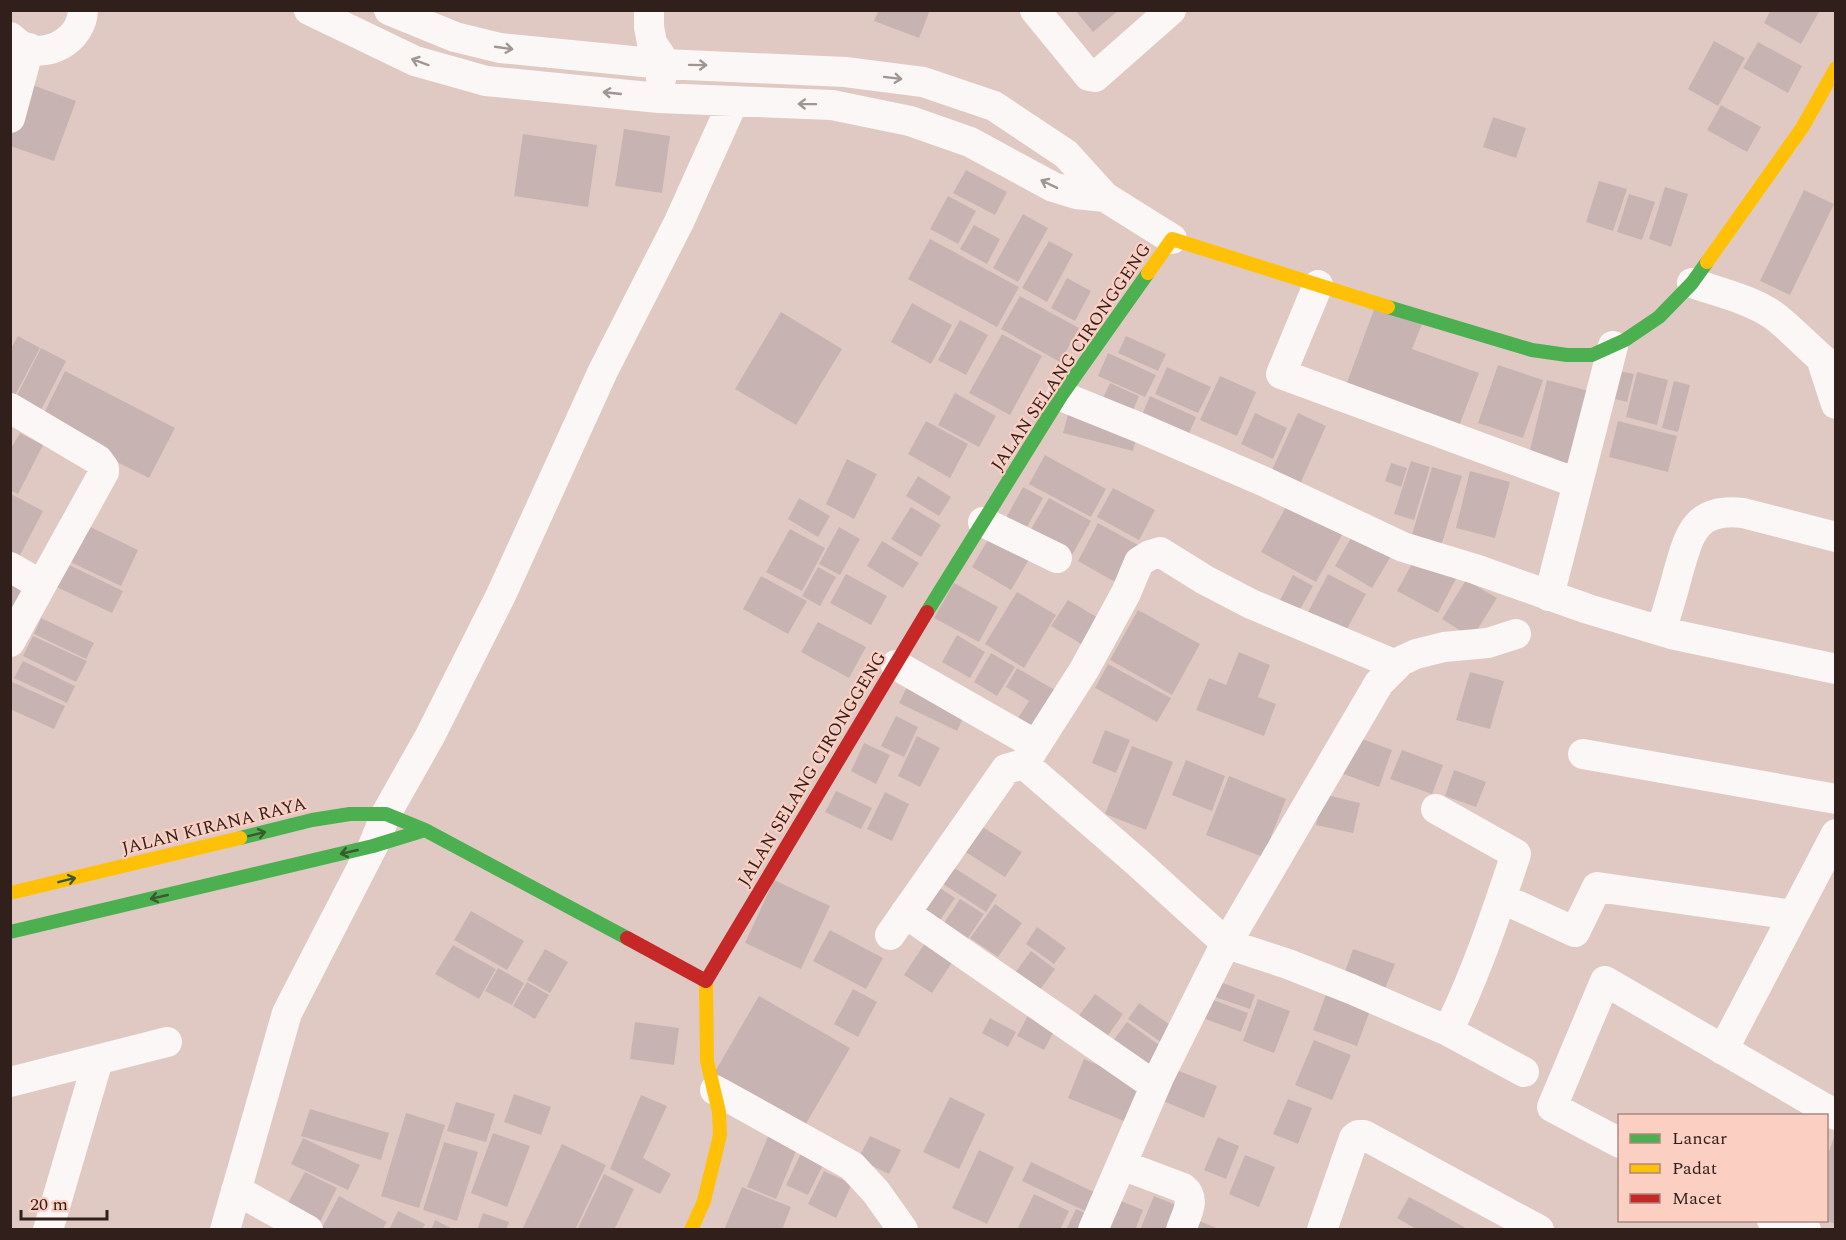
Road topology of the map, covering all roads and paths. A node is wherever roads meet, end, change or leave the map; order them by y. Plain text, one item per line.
1 (83, 10) edge
2 (309, 10) edge
3 (389, 10) edge
4 (649, 10) edge
5 (1035, 10) edge
6 (1171, 10) edge
7 (20, 42) edge
8 (663, 64) junction
9 (1836, 68) edge
10 (853, 72) junction
11 (659, 98) junction
12 (733, 102) junction
13 (843, 106) junction
14 (10, 118) edge
15 (1105, 197) junction
16 (1172, 239) junction
17 (1692, 283) junction
18 (1318, 285) junction
19 (1612, 346) junction
20 (1829, 366) edge
21 (1061, 396) junction
22 (1836, 404) edge
23 (10, 408) edge
24 (1577, 483) junction
25 (983, 522) junction
26 (1836, 537) edge
27 (1056, 558) dead end
28 (10, 567) edge
29 (41, 585) junction
30 (1550, 596) junction
31 (1661, 631) junction
32 (1516, 634) dead end
33 (10, 642) edge
34 (896, 665) junction
35 (1396, 665) junction
36 (1836, 669) edge
37 (1030, 754) junction
38 (1582, 754) dead end
39 (1836, 799) edge
40 (1436, 809) dead end
41 (386, 814) junction
42 (425, 830) junction
43 (1836, 834) edge
44 (373, 846) junction
45 (10, 894) edge
46 (1501, 898) junction
47 (1793, 915) junction
48 (10, 932) edge
49 (1227, 944) junction
50 (706, 981) junction
51 (1448, 1031) junction
52 (167, 1042) dead end
53 (1723, 1050) junction
54 (98, 1060) junction
55 (1524, 1072) dead end
56 (10, 1082) edge
57 (1155, 1086) junction
58 (715, 1090) junction
59 (1836, 1116) edge
60 (1828, 1130) edge
61 (1618, 1142) edge
62 (1122, 1165) junction
63 (236, 1190) junction
64 (1774, 1223) edge
65 (48, 1230) edge
66 (225, 1230) edge
67 (308, 1230) edge
68 (691, 1230) edge
69 (903, 1230) edge
70 (1093, 1230) edge
71 (1181, 1230) edge
72 (1322, 1230) edge
73 (1539, 1230) edge
74 (1806, 1230) edge

1 - 7 street
11 -> 2 street
3 -> 8 street
4 - 8 street
5 - 6 street
7 - 14 street
8 -> 10 street
8 - 11 street
9 - 17 street, JALAN SELANG CIRONGGENG
10 - 13 street
10 -> 15 street
11 - 12 street
13 -> 12 street
12 - 41 street
15 -> 13 street
15 - 16 street
16 - 18 street, JALAN SELANG CIRONGGENG
16 - 21 street, JALAN SELANG CIRONGGENG
17 - 19 street, JALAN SELANG CIRONGGENG
17 - 20 street
18 - 19 street, JALAN SELANG CIRONGGENG
18 - 24 street
19 - 24 street
20 - 22 street
21 - 25 street, JALAN SELANG CIRONGGENG
21 - 30 street
23 - 29 street
24 - 30 street
25 - 27 street
25 - 34 street, JALAN SELANG CIRONGGENG
26 - 31 street
28 - 29 street
29 - 33 street
30 - 31 street
31 - 36 street
32 - 35 street
34 - 37 street
34 - 50 street, JALAN SELANG CIRONGGENG
35 - 37 street
35 - 49 street
37 - 49 street
37 - 57 street
38 - 39 street
40 - 46 street
41 - 42 street, JALAN KIRANA RAYA
41 - 44 street
45 -> 41 street, JALAN KIRANA RAYA
42 - 44 street
42 - 50 street, JALAN KIRANA RAYA
43 - 47 street
44 -> 48 street
44 - 63 street
46 - 47 street
46 - 51 street
47 - 53 street
49 - 51 street
49 - 57 street
50 - 58 street
51 - 55 street
52 - 54 street
53 - 59 street
53 - 61 street
54 - 56 street
54 - 65 street
57 - 62 street
58 - 68 street
58 - 69 street
59 - 60 street
62 - 70 street
62 - 71 street
63 - 66 street
63 - 67 street
64 - 74 street
72 - 73 street

